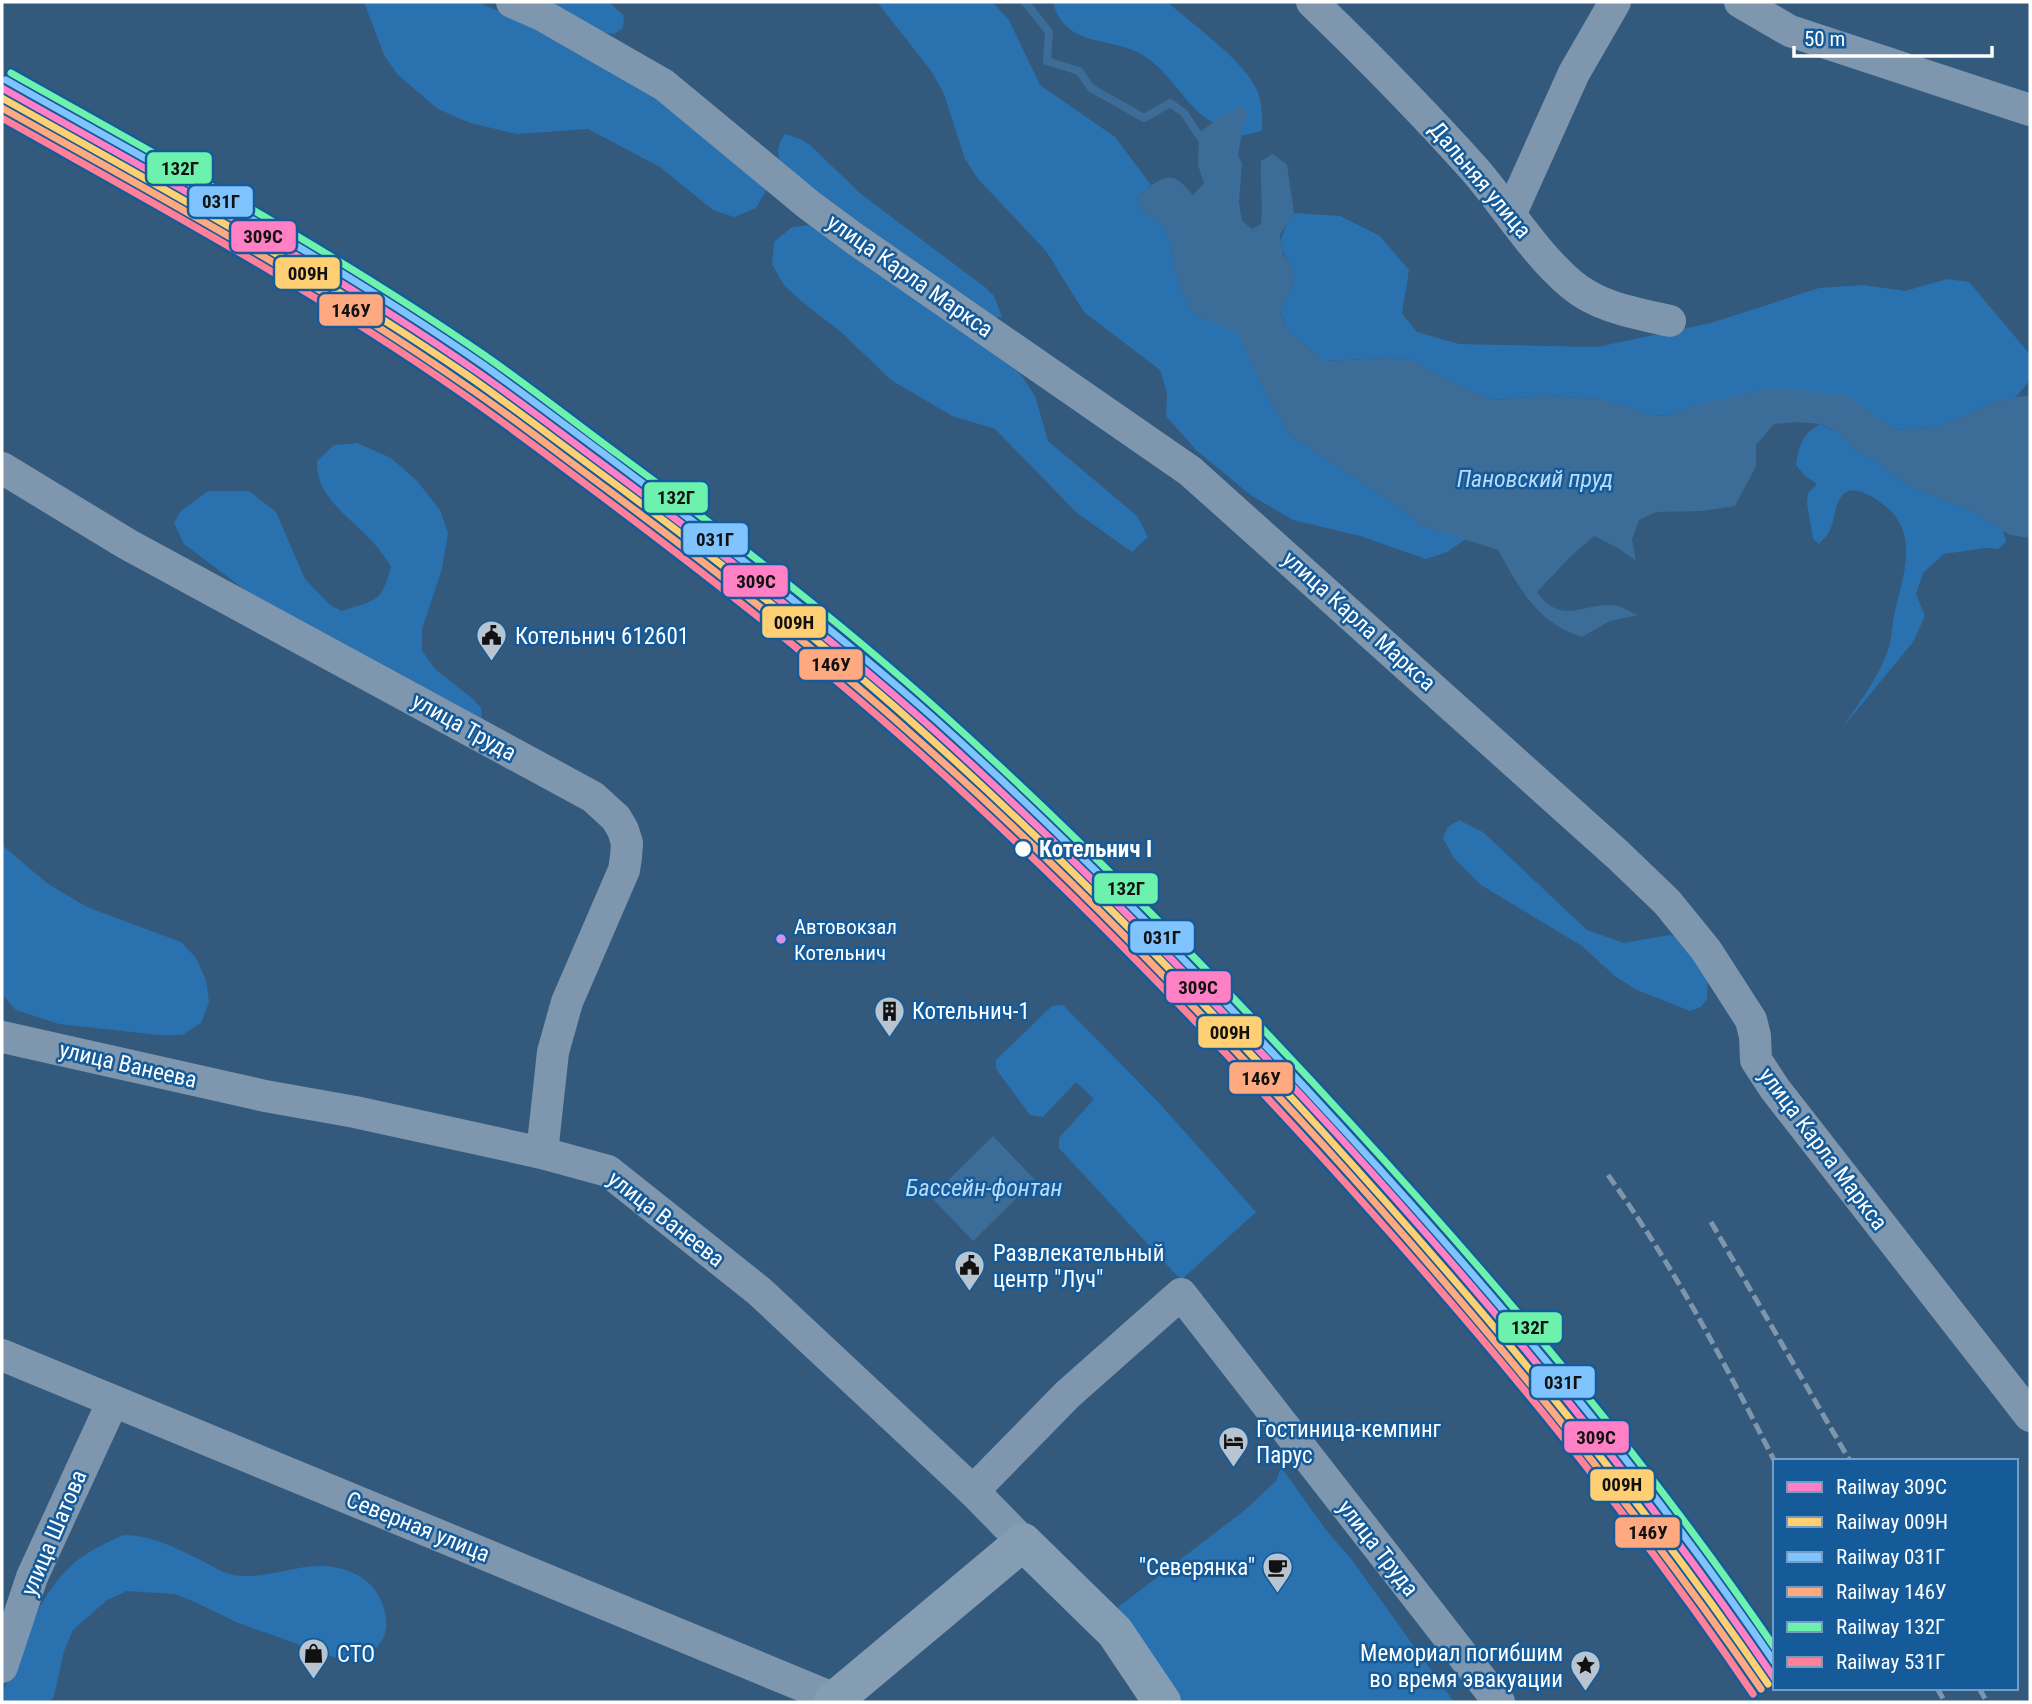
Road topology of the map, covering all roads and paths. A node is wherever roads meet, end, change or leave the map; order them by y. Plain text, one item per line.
1 (512, 2) edge
2 (1312, 2) edge
3 (1615, 2) edge
4 (1740, 2) edge
5 (2030, 110) edge
6 (1511, 213) junction
7 (1670, 321) dead end
8 (2, 468) edge
9 (3, 1037) edge
10 (542, 1153) junction
11 (2, 1355) edge
12 (113, 1401) junction
13 (2030, 1416) edge
14 (973, 1491) junction
15 (1023, 1542) junction
16 (2, 1667) edge
17 (833, 1701) edge
18 (1162, 1702) edge
19 (1499, 1702) edge

1 - 13 street, улица Карла Маркса
2 - 6 street, Дальняя улица
3 - 6 street
4 - 5 street
6 - 7 street, Дальняя улица
8 - 10 street, улица Труда
9 - 10 street, улица Ванеева
10 - 14 street, улица Ванеева
11 - 12 street, Северная улица
12 - 16 street, улица Шатова
12 - 17 street, Северная улица
14 - 15 street, улица Ванеева
14 - 19 street, улица Труда
15 - 17 street
15 - 18 street, улица Ванеева

